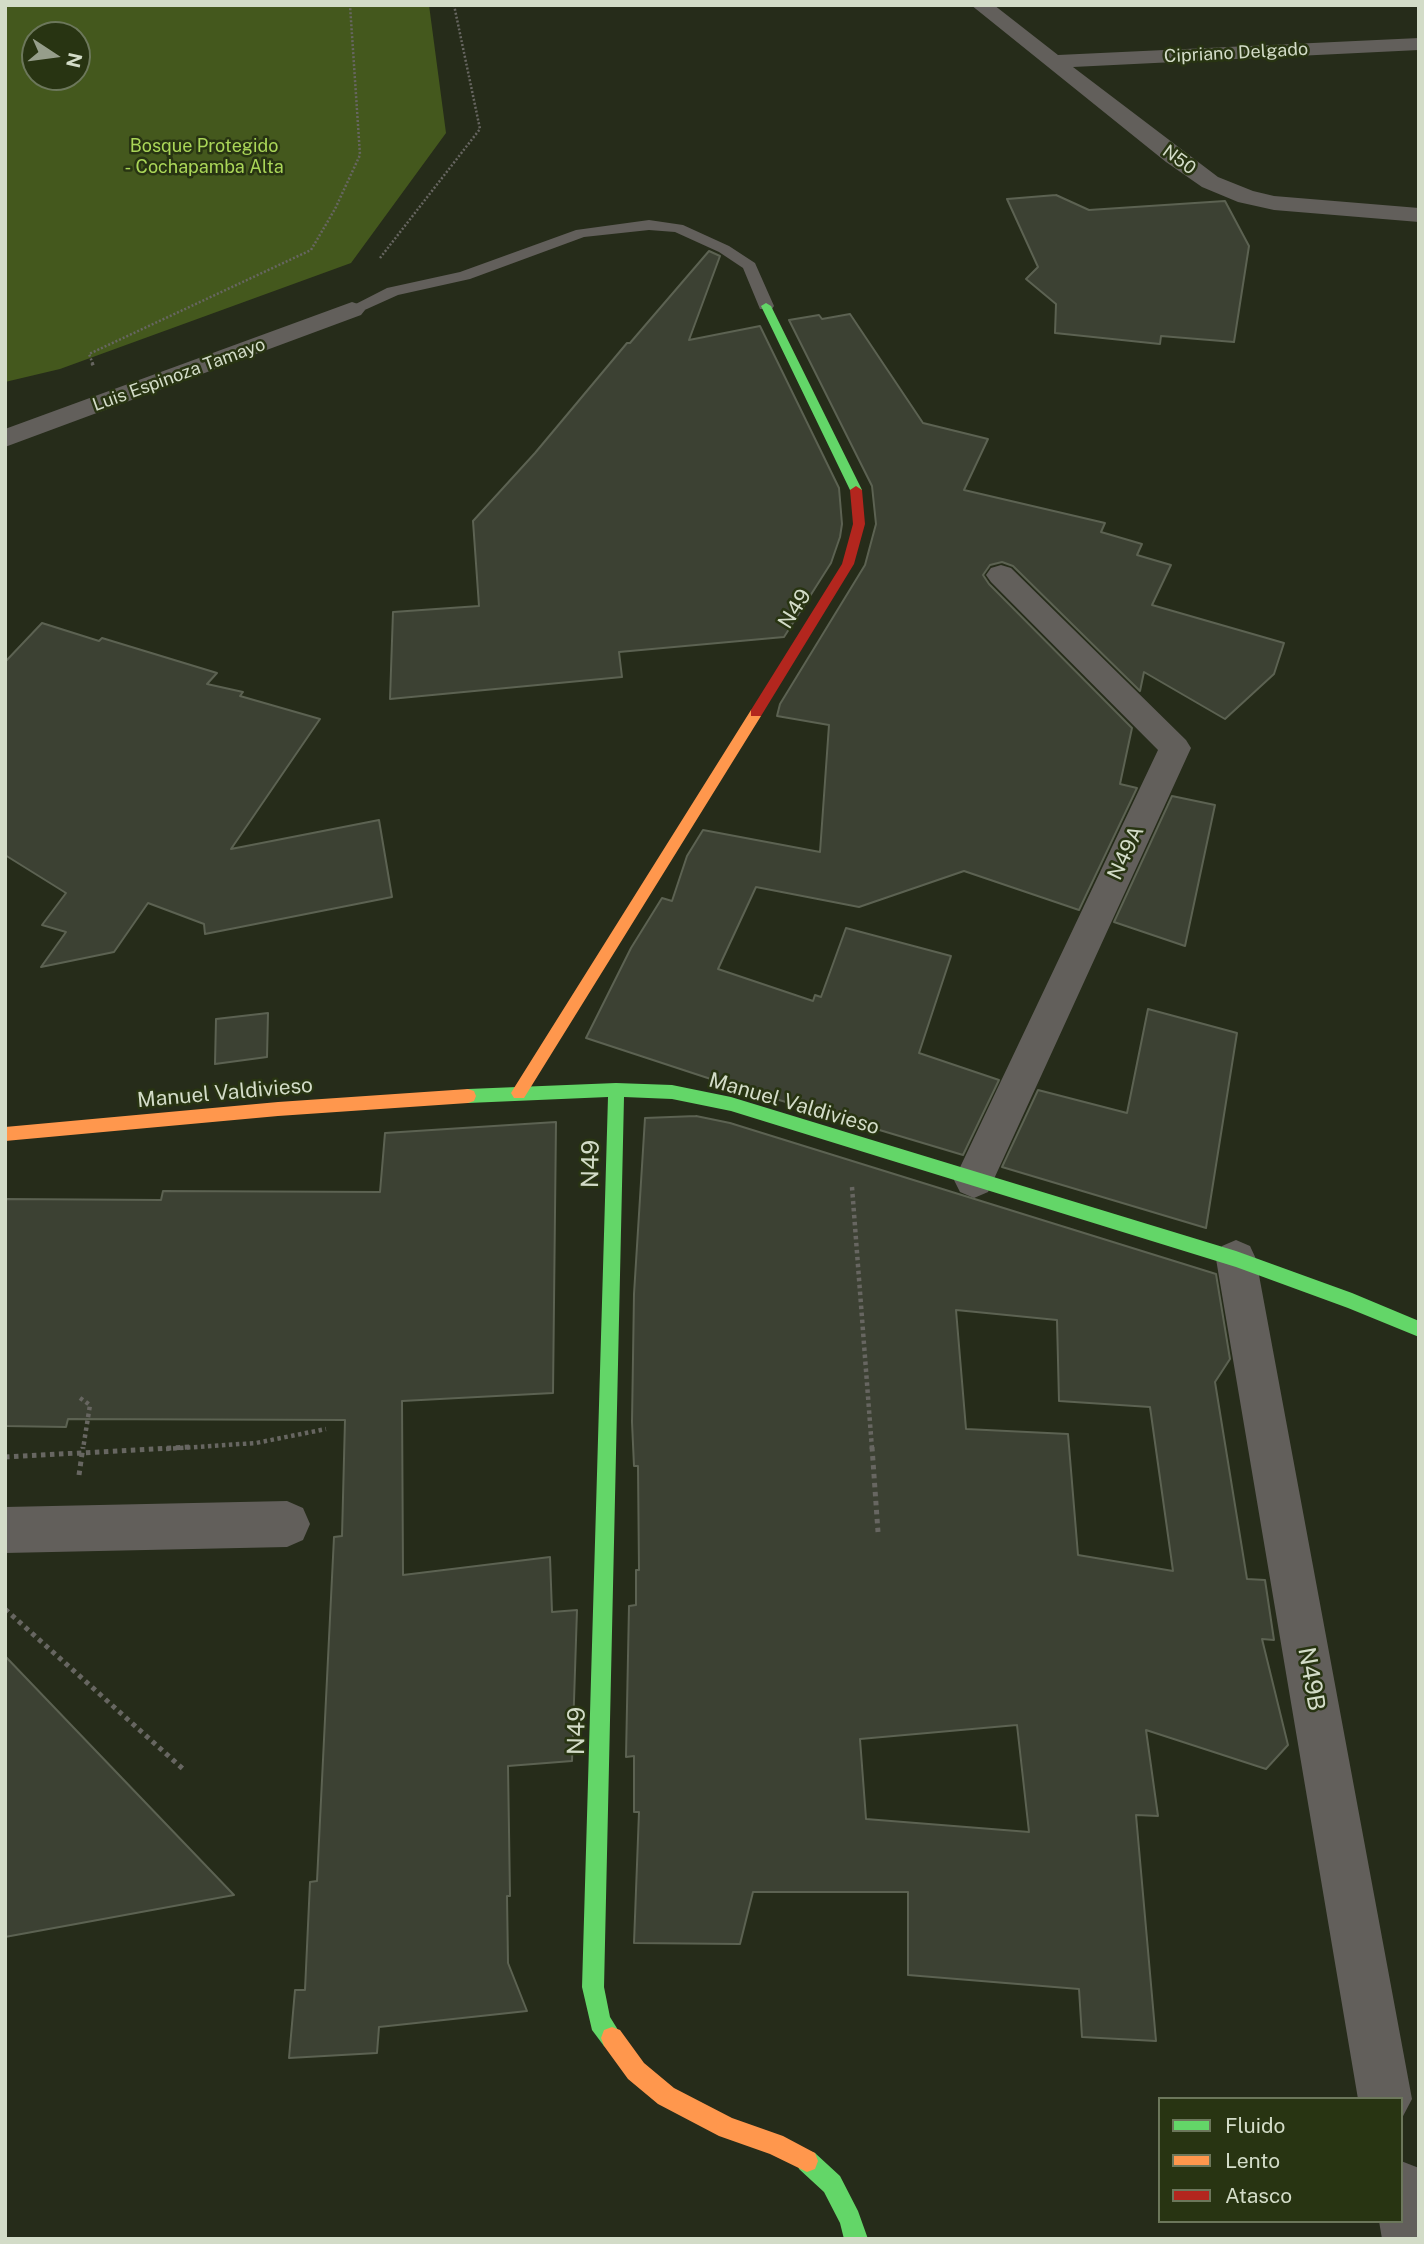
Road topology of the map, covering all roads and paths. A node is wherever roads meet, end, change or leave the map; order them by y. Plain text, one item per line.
1 (350, 5) edge
2 (454, 5) edge
3 (981, 5) edge
4 (1419, 44) edge
5 (1053, 62) junction
6 (1419, 215) edge
7 (375, 264) dead end
8 (766, 306) joint
9 (352, 310) joint
10 (96, 374) dead end
11 (5, 439) edge
12 (1001, 575) dead end
13 (616, 1090) junction
14 (519, 1093) junction
15 (5, 1134) edge
16 (848, 1141) junction
17 (974, 1180) junction
18 (1236, 1259) junction
19 (1419, 1329) edge
20 (80, 1398) dead end
21 (326, 1429) dead end
22 (82, 1455) junction
23 (5, 1457) edge
24 (287, 1524) dead end
25 (73, 1528) junction
26 (5, 1530) edge
27 (878, 1532) dead end
28 (5, 1609) edge
29 (183, 1769) dead end
30 (1385, 2097) edge
31 (1403, 2200) edge
32 (856, 2239) edge
33 (1410, 2239) edge

1 - 10 path
2 - 7 path
3 - 5 street, N50
4 - 5 street, Cipriano Delgado
5 - 6 street, N50
8 - 9 lane
8 - 14 street, N49
9 - 11 street, Luis Espinoza Tamayo
12 - 17 street, N49A
13 - 14 street, Manuel Valdivieso
13 - 16 street, Manuel Valdivieso
13 - 32 street, N49
14 - 15 street, Manuel Valdivieso
16 - 17 street, Manuel Valdivieso
16 - 27 path
17 - 18 street, Manuel Valdivieso
18 - 19 street, Manuel Valdivieso
18 - 30 street, N49B
20 - 22 path
21 - 22 path
22 - 23 path
22 - 25 path
24 - 25 street
25 - 26 street
28 - 29 path
31 - 33 street

